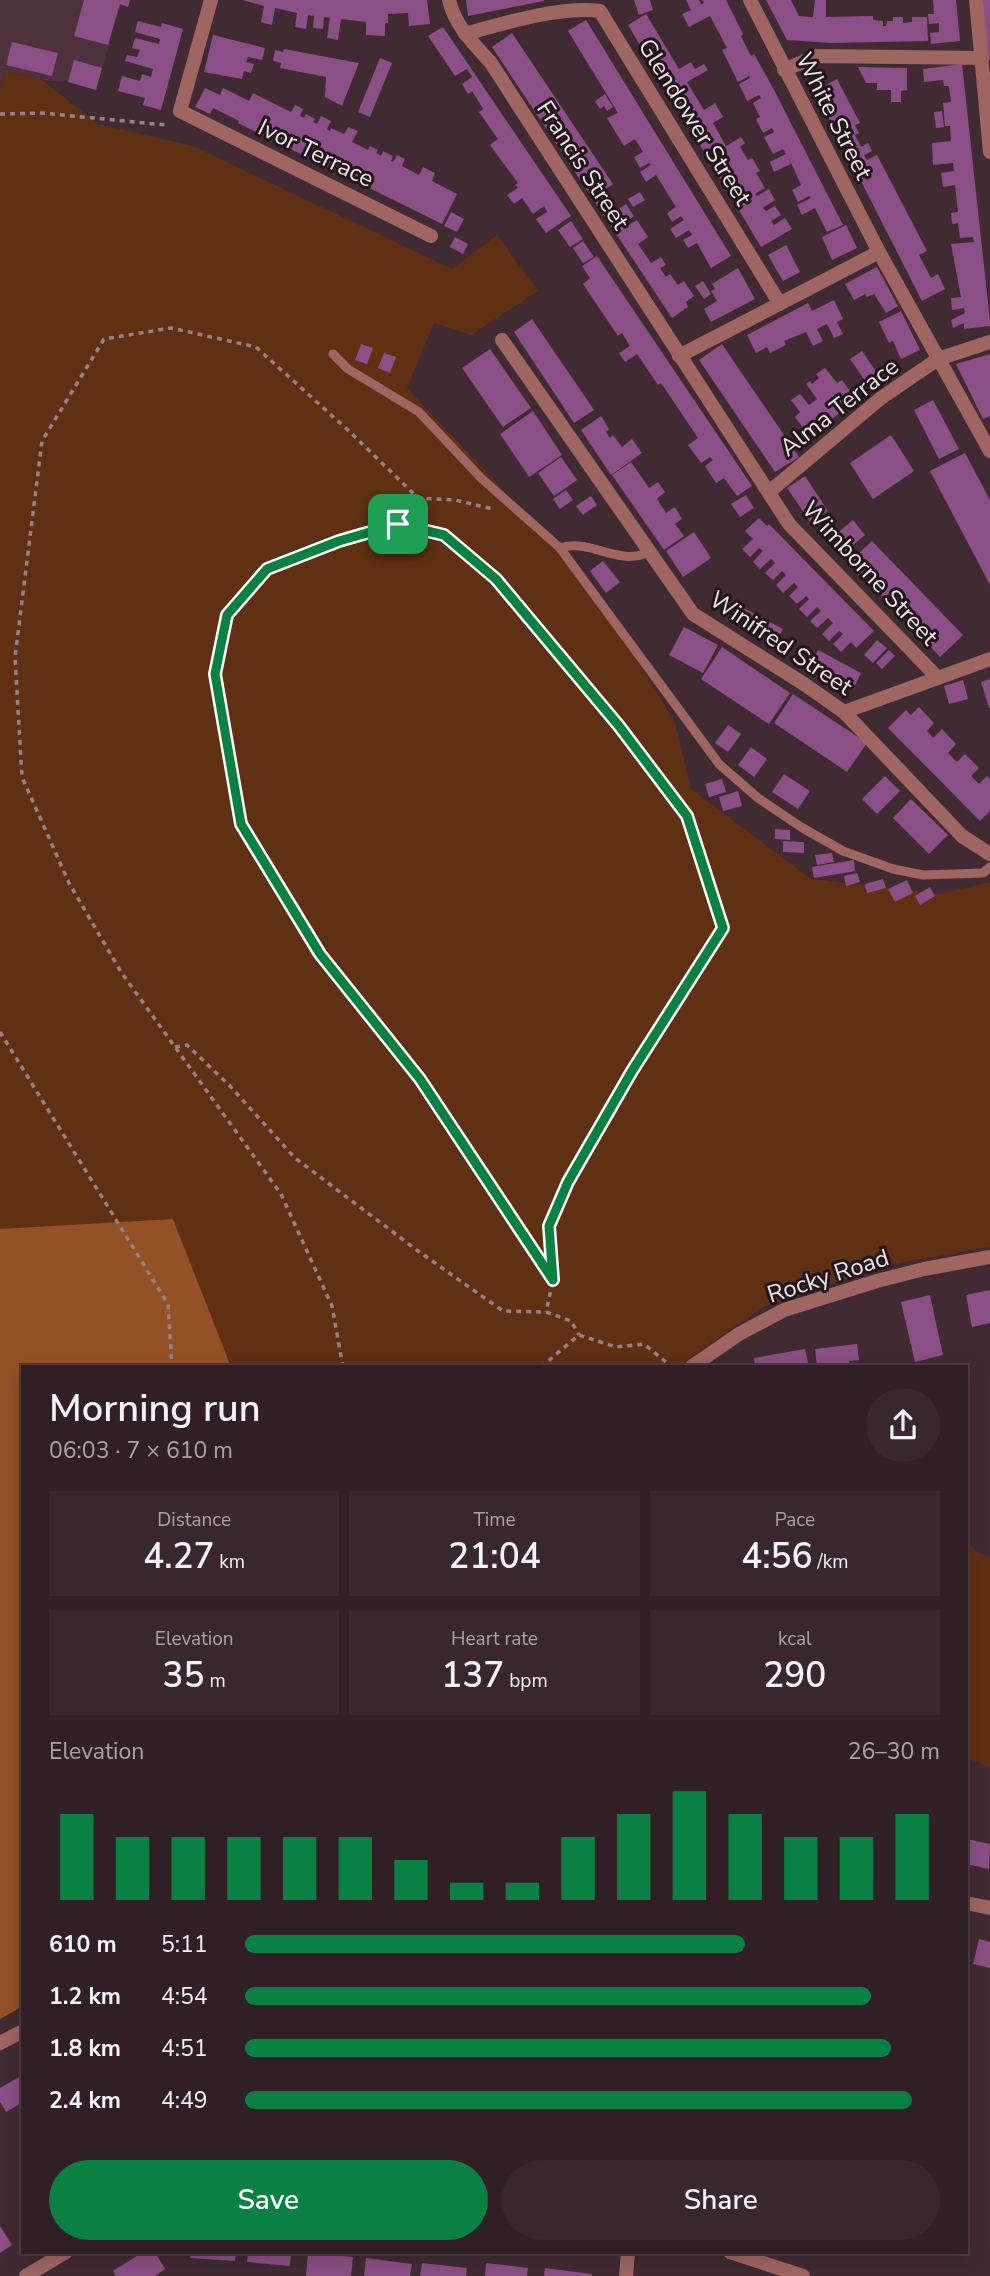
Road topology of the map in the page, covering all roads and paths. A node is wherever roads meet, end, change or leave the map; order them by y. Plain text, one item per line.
1 (211, 0) edge
2 (449, 0) edge
3 (750, 0) edge
4 (976, 0) edge
5 (465, 34) junction
6 (982, 58) junction
7 (784, 70) junction
8 (180, 111) junction
9 (0, 114) edge
10 (990, 152) edge
11 (431, 236) dead end
12 (878, 252) junction
13 (780, 304) junction
14 (502, 341) dead end
15 (990, 342) edge
16 (333, 354) dead end
17 (679, 356) junction
18 (938, 359) junction
19 (990, 451) edge
20 (769, 492) junction
21 (418, 498) junction
22 (526, 517) junction
23 (398, 524) junction
24 (560, 548) junction
25 (649, 552) junction
26 (990, 659) edge
27 (938, 678) junction
28 (844, 712) junction
29 (990, 854) edge
30 (990, 867) edge
31 (0, 1032) edge
32 (175, 1047) junction
33 (990, 1257) edge
34 (553, 1280) junction
35 (546, 1312) junction
36 (579, 1335) junction
37 (172, 1365) edge
38 (343, 1365) edge
39 (543, 1365) edge
40 (670, 1365) edge
41 (694, 1365) edge
42 (968, 1903) edge
43 (990, 1908) edge
44 (21, 2032) edge
45 (0, 2043) edge
46 (63, 2254) edge
47 (628, 2254) edge
48 (736, 2254) edge
49 (26, 2276) edge
50 (626, 2276) edge
51 (803, 2276) edge

1 - 8 street
2 - 5 street, Francis Street
3 - 7 street, White Street
4 - 6 street
5 - 13 street, Glendower Street
5 - 17 street, Francis Street
6 - 7 street
6 - 10 street
7 - 12 street, White Street
8 - 9 path
8 - 11 street, Ivor Terrace
12 - 13 street
12 - 18 street, White Street
13 - 17 street
14 - 25 street, Winifred Street
15 - 18 street, Alma Terrace
16 - 22 lane
17 - 20 street, Wimborne Street
18 - 19 street, White Street
18 - 20 street, Alma Terrace
20 - 27 street, Wimborne Street
21 - 22 path
21 - 23 path
21 - 32 path
22 - 24 lane
23 - 34 path
23 - 34 path
24 - 25 lane
24 - 30 lane
25 - 28 street, Winifred Street
26 - 27 street
27 - 28 street
28 - 29 street, Winifred Street
31 - 37 path
32 - 35 path
32 - 38 path
33 - 41 street, Rocky Road
34 - 35 path
35 - 36 path
36 - 39 path
36 - 40 path
42 - 43 street
44 - 45 street
46 - 49 street
47 - 50 street
48 - 51 street

